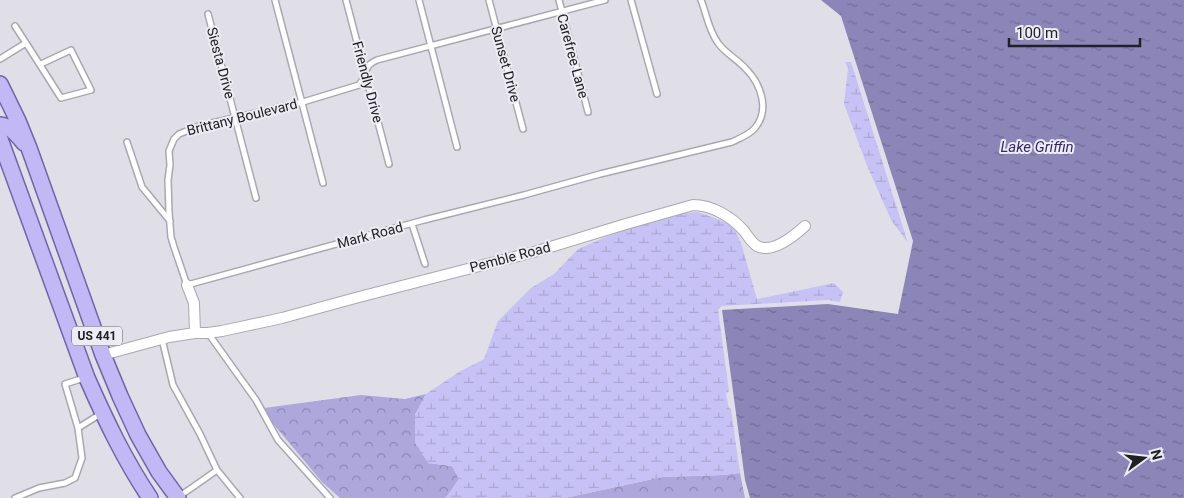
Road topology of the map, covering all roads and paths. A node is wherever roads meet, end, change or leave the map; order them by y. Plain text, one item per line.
1 (275, 0) edge
2 (346, 0) edge
3 (419, 0) edge
4 (489, 0) edge
5 (559, 0) edge
6 (605, 0) edge
7 (631, 0) edge
8 (701, 0) edge
9 (562, 11) junction
10 (208, 14) dead end
11 (15, 26) dead end
12 (496, 29) junction
13 (26, 43) junction
14 (431, 46) junction
15 (0, 60) edge
16 (40, 64) junction
17 (366, 74) junction
18 (2, 92) edge
19 (657, 94) dead end
20 (303, 102) junction
21 (588, 112) dead end
22 (236, 117) junction
23 (0, 126) edge
24 (523, 128) dead end
25 (0, 139) edge
26 (127, 142) dead end
27 (457, 147) dead end
28 (29, 148) junction
29 (389, 164) dead end
30 (323, 183) dead end
31 (256, 198) dead end
32 (170, 222) junction
33 (412, 224) junction
34 (805, 226) dead end
35 (41, 250) junction
36 (425, 264) dead end
37 (187, 285) junction
38 (195, 333) junction
39 (208, 333) junction
40 (162, 339) junction
41 (103, 354) junction
42 (87, 378) junction
43 (102, 413) junction
44 (78, 428) junction
45 (152, 458) junction
46 (217, 470) junction
47 (15, 498) edge
48 (150, 498) edge
49 (177, 498) edge
50 (240, 498) edge
51 (330, 498) edge

1 - 20 lane
2 - 17 lane, Friendly Drive
3 - 14 lane
4 - 12 lane, Sunset Drive
5 - 9 lane, Carefree Lane
6 - 9 lane, Brittany Boulevard
7 - 19 lane
8 - 33 lane, Mark Road
9 - 12 lane, Brittany Boulevard
9 - 21 lane, Carefree Lane
10 - 22 lane, Siesta Drive
11 - 13 lane
12 - 14 lane, Brittany Boulevard
12 - 24 lane, Sunset Drive
13 - 15 lane
13 - 16 lane
14 - 17 lane, Brittany Boulevard
14 - 27 lane
16 - 16 lane
17 - 20 lane, Brittany Boulevard
17 - 29 lane, Friendly Drive
18 - 28 main road, US 441
20 - 22 lane, Brittany Boulevard
20 - 30 lane
22 - 31 lane, Siesta Drive
22 - 32 lane, Brittany Boulevard
23 - 28 main road
25 - 35 main road, US 441
26 - 32 lane
28 - 41 main road, US 441
32 - 37 lane, Brittany Boulevard
33 - 36 lane
33 - 37 lane, Mark Road
34 - 39 street, Pemble Road
35 - 41 main road
35 - 42 main road, US 441
37 - 38 street
38 - 39 street, Pemble Road
38 - 40 street
39 - 51 lane
40 - 41 street
40 - 46 lane
41 - 45 main road, US 441
42 - 43 main road, US 441
42 - 44 lane
42 - 45 main road
43 - 44 lane
43 - 48 main road, US 441
44 - 47 lane
45 - 49 main road, US 441
46 - 49 lane
46 - 50 lane

